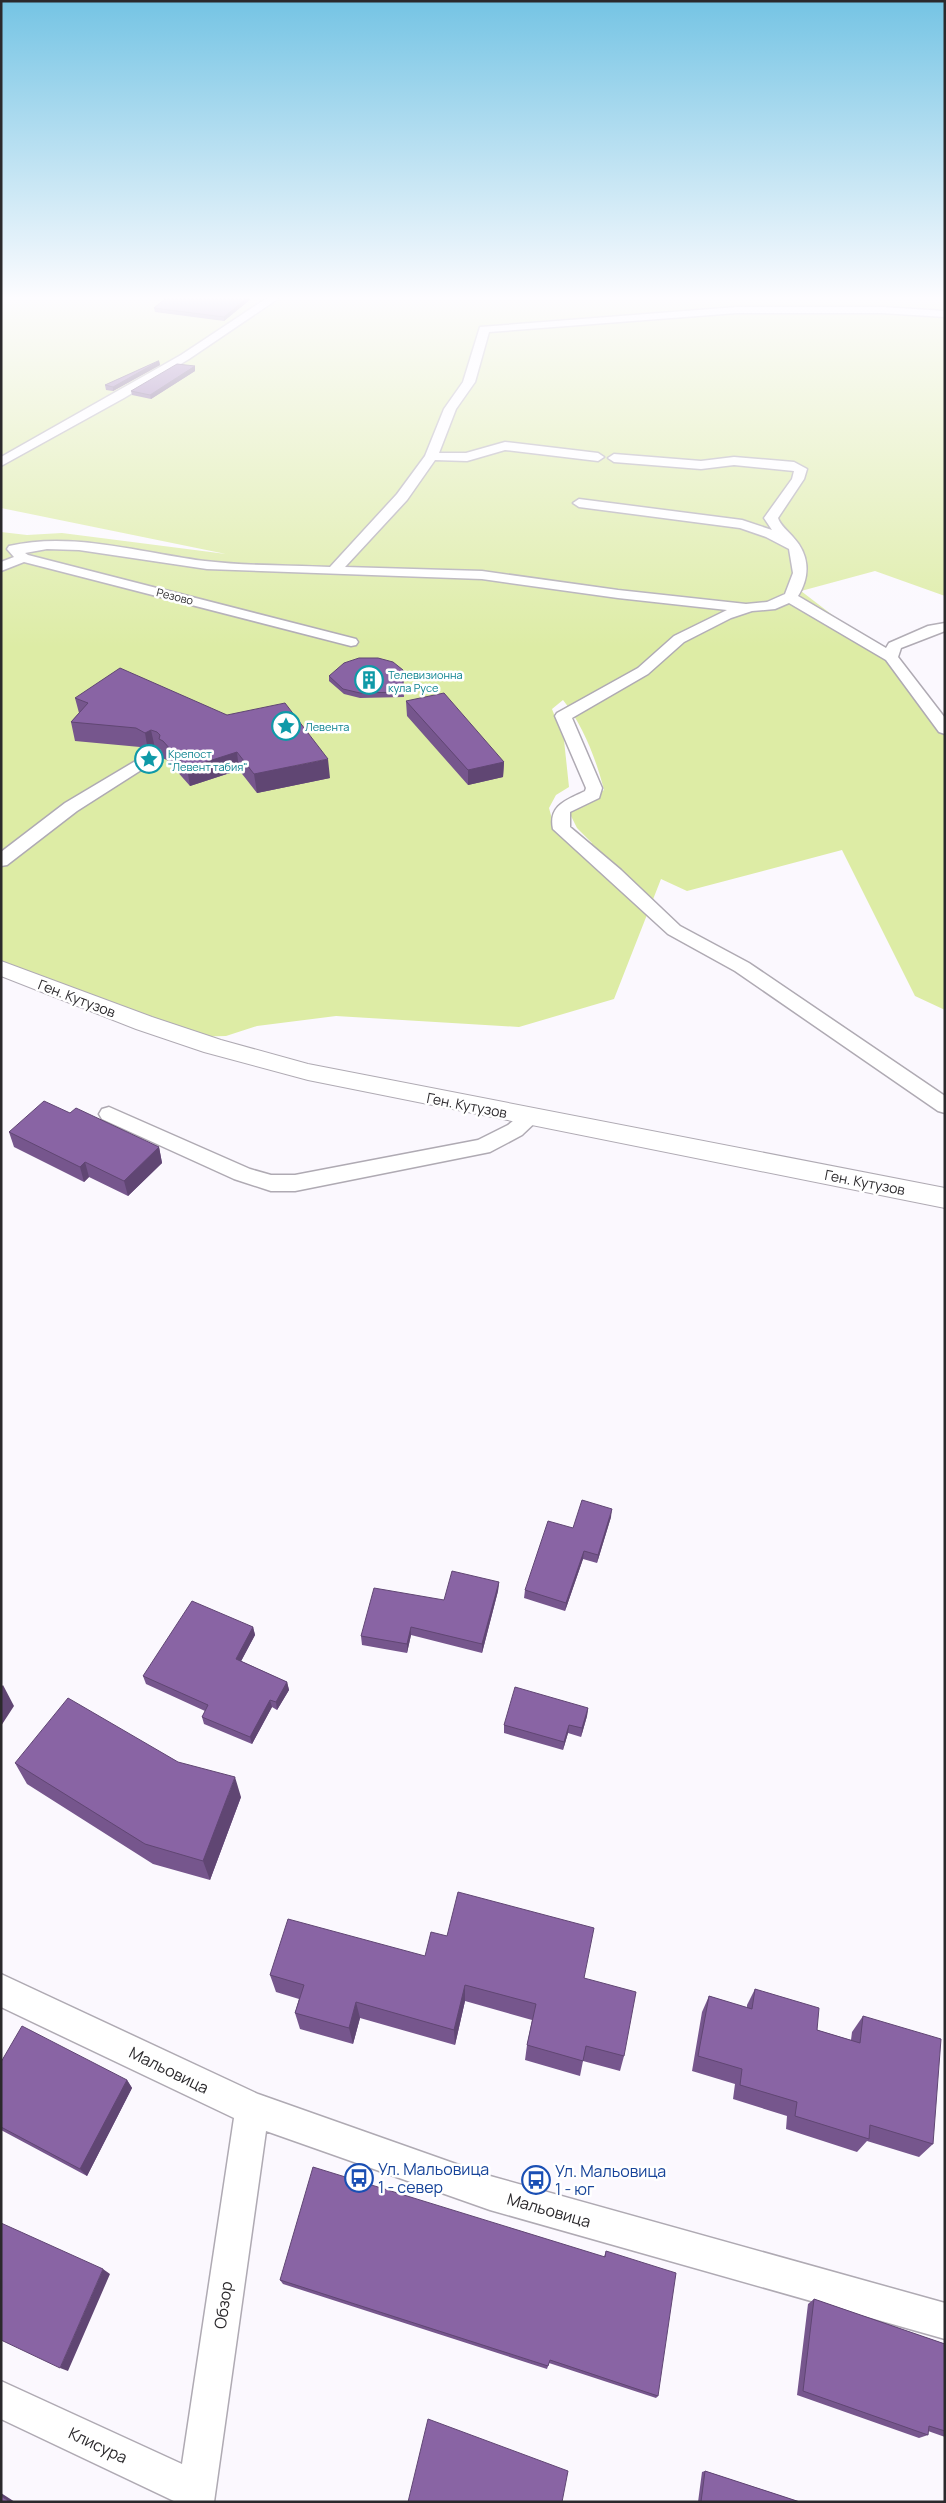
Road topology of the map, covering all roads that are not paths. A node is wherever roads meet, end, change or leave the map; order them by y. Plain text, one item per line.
1 (87, 415) edge
2 (448, 415) edge
3 (431, 456) junction
4 (598, 457) dead end
5 (614, 458) dead end
6 (1, 462) edge
7 (579, 503) dead end
8 (1, 545) edge
9 (795, 547) junction
10 (19, 554) junction
11 (1, 567) edge
12 (334, 571) junction
13 (790, 598) junction
14 (750, 607) junction
15 (945, 627) edge
16 (352, 642) dead end
17 (891, 657) junction
18 (945, 729) edge
19 (154, 755) edge
20 (1, 861) edge
21 (1, 968) edge
22 (945, 1106) edge
23 (108, 1114) dead end
24 (531, 1117) junction
25 (945, 1198) edge
26 (1, 1990) edge
27 (252, 2109) junction
28 (945, 2321) edge
29 (1, 2400) edge
30 (195, 2496) edge

1 - 6 street
2 - 3 street
3 - 4 street
3 - 12 street
5 - 9 street
7 - 9 street
8 - 10 street, Резово
9 - 13 street
10 - 11 street
10 - 12 street
10 - 16 street, Резово
12 - 14 street
13 - 14 street
13 - 17 street
14 - 22 street
15 - 17 street
17 - 18 street
19 - 20 street
21 - 24 street, Ген. Кутузов
23 - 24 street
24 - 25 street, Ген. Кутузов
26 - 27 street, Мальовица
27 - 28 street, Мальовица
27 - 30 street, Обзор
29 - 30 street, Клисура

